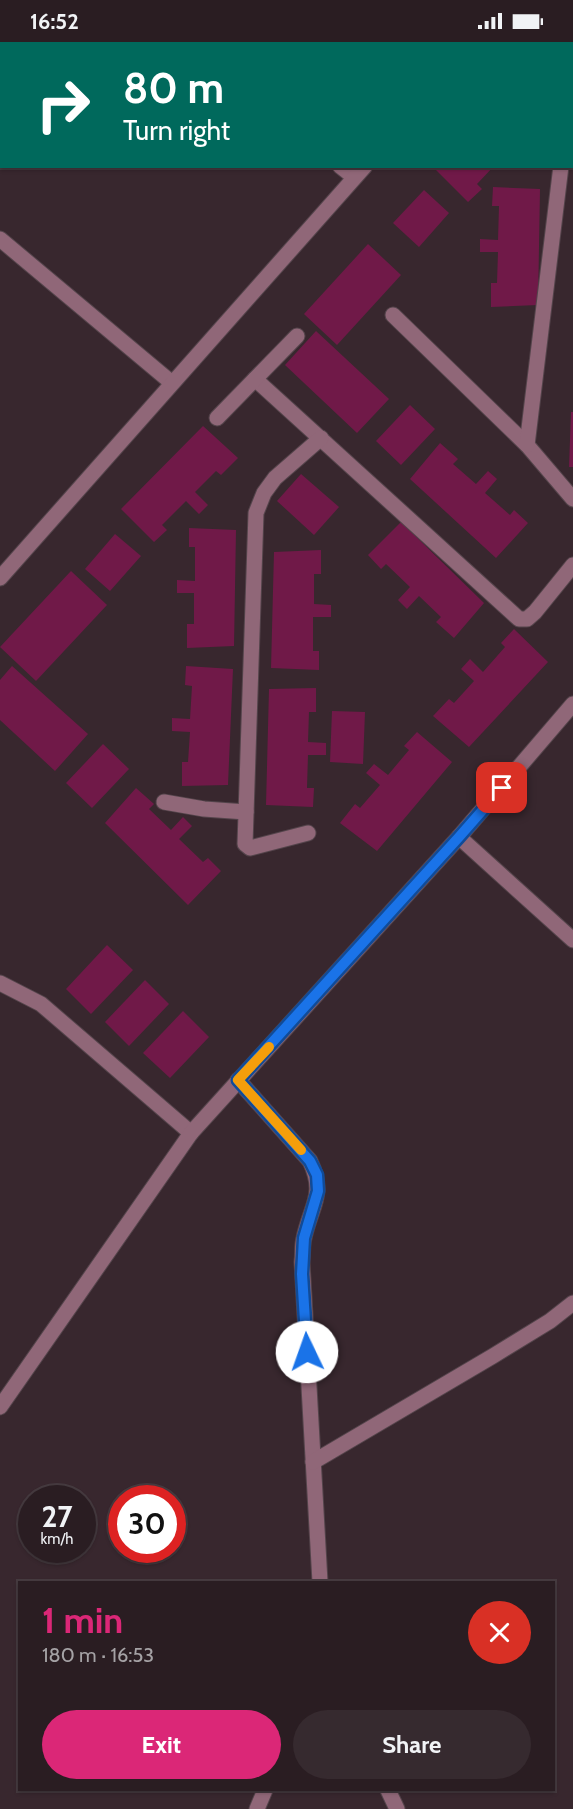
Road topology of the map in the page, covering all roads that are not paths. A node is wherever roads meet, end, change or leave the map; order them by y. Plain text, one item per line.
1 (561, 168) edge
2 (359, 172) edge
3 (0, 239) edge
4 (393, 315) dead end
5 (297, 336) dead end
6 (255, 379) junction
7 (172, 383) junction
8 (217, 418) dead end
9 (321, 438) junction
10 (527, 445) junction
11 (573, 499) edge
12 (573, 565) edge
13 (0, 578) edge
14 (573, 704) edge
15 (164, 802) dead end
16 (246, 812) junction
17 (308, 833) dead end
18 (459, 837) junction
19 (573, 940) edge
20 (0, 983) edge
21 (238, 1080) junction
22 (191, 1133) junction
23 (573, 1303) edge
24 (0, 1407) edge
25 (313, 1462) junction
26 (320, 1581) edge
27 (265, 1791) edge
28 (388, 1791) edge
29 (257, 1809) edge
30 (397, 1809) edge

1 - 10 street
2 - 7 street
3 - 7 street
4 - 10 street
5 - 6 street
6 - 8 street
6 - 9 street
7 - 13 street
9 - 12 street
9 - 16 street
10 - 11 street
14 - 18 street
15 - 16 street
16 - 17 street
18 - 19 street
18 - 21 street
20 - 22 street
21 - 22 street
21 - 25 street
22 - 24 street
23 - 25 street
25 - 26 street
27 - 29 street
28 - 30 street

